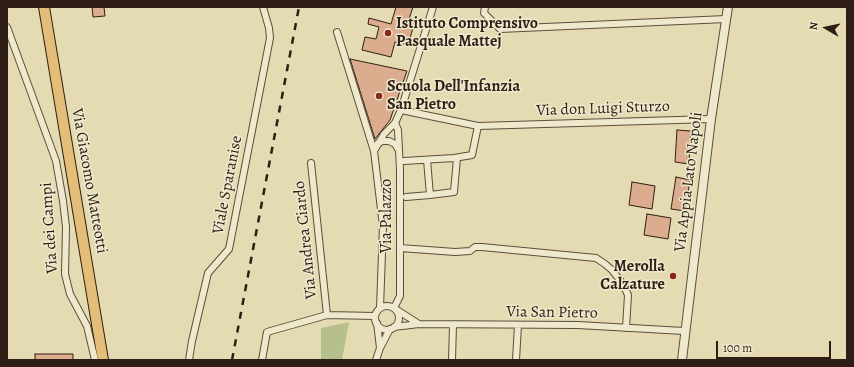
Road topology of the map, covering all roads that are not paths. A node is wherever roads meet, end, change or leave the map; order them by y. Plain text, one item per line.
1 (44, 7) edge
2 (263, 7) edge
3 (433, 7) edge
4 (485, 7) edge
5 (728, 7) edge
6 (726, 19) junction
7 (7, 26) edge
8 (336, 32) dead end
9 (401, 110) junction
10 (711, 119) junction
11 (395, 123) junction
12 (478, 126) junction
13 (378, 143) junction
14 (398, 149) junction
15 (374, 151) junction
16 (457, 158) junction
17 (427, 160) junction
18 (404, 161) dead end
19 (311, 163) dead end
20 (430, 195) junction
21 (406, 196) dead end
22 (400, 248) junction
23 (380, 308) junction
24 (395, 309) junction
25 (327, 314) junction
26 (376, 319) junction
27 (419, 324) junction
28 (453, 325) junction
29 (518, 325) junction
30 (392, 328) junction
31 (626, 328) junction
32 (684, 331) junction
33 (380, 348) junction
34 (94, 360) edge
35 (104, 360) edge
36 (189, 360) edge
37 (262, 360) edge
38 (376, 360) edge
39 (452, 360) edge
40 (516, 360) edge
41 (682, 360) edge

1 - 35 main road, Via Giacomo Matteotti
2 - 36 street, Viale Sparanise
3 - 9 street
4 - 6 street
5 - 6 street, Via Appia Lato Napoli
6 - 10 street, Via Appia Lato Napoli
7 - 34 street, Via dei Campi
8 - 15 street
9 - 11 street
9 - 12 street, Via don Luigi Sturzo
10 - 12 street, Via don Luigi Sturzo
10 - 32 street, Via Appia Lato Napoli
11 - 13 street
11 - 14 street, Via Palazzo
12 - 16 street
13 - 14 street
13 - 15 street
14 - 22 street, Via Palazzo
15 - 23 street
16 - 17 street
16 - 20 street
17 - 18 street
17 - 20 street
19 - 25 street, Via Andrea Ciardo
20 - 21 street
22 - 24 street, Via Palazzo
22 - 31 street
23 - 24 street
23 - 26 street
24 - 27 street, Via San Pietro
24 - 30 street
25 - 26 street, Via Andrea Ciardo
25 - 37 street, Via Andrea Ciardo
26 - 30 street
26 - 33 street
27 - 28 street, Via San Pietro
27 - 30 street, Via San Pietro
28 - 29 street, Via San Pietro
28 - 39 street
29 - 31 street, Via San Pietro
29 - 40 street
30 - 33 street
31 - 32 street, Via San Pietro
32 - 41 street, Via Appia Lato Napoli
33 - 38 street

